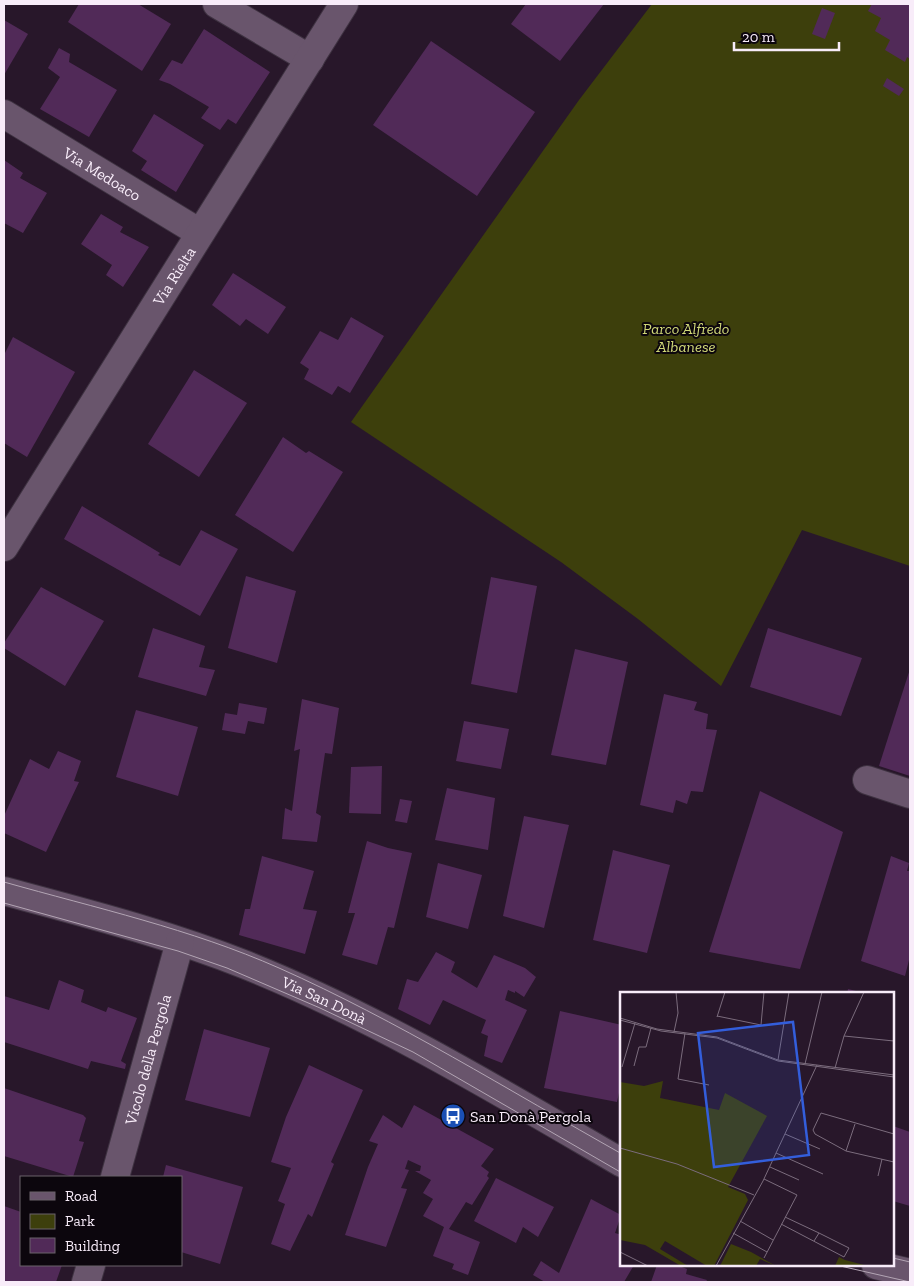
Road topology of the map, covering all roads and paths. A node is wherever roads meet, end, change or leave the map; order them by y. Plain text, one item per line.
1 (217, 4) edge
2 (344, 4) edge
3 (310, 60) junction
4 (4, 114) edge
5 (200, 233) junction
6 (4, 547) edge
7 (867, 780) dead end
8 (910, 794) edge
9 (4, 891) edge
10 (180, 942) junction
11 (620, 1162) edge
12 (115, 1176) edge
13 (91, 1266) edge
14 (880, 1266) edge
15 (910, 1273) edge
16 (86, 1282) edge

1 - 3 street
2 - 3 street, Via Rielta
3 - 5 street, Via Rielta
4 - 5 street, Via Medoaco
5 - 6 street, Via Rielta
7 - 8 street
9 - 10 street, Via San Donà
10 - 11 street, Via San Donà
10 - 12 street, Vicolo della Pergola
13 - 16 street
14 - 15 street

